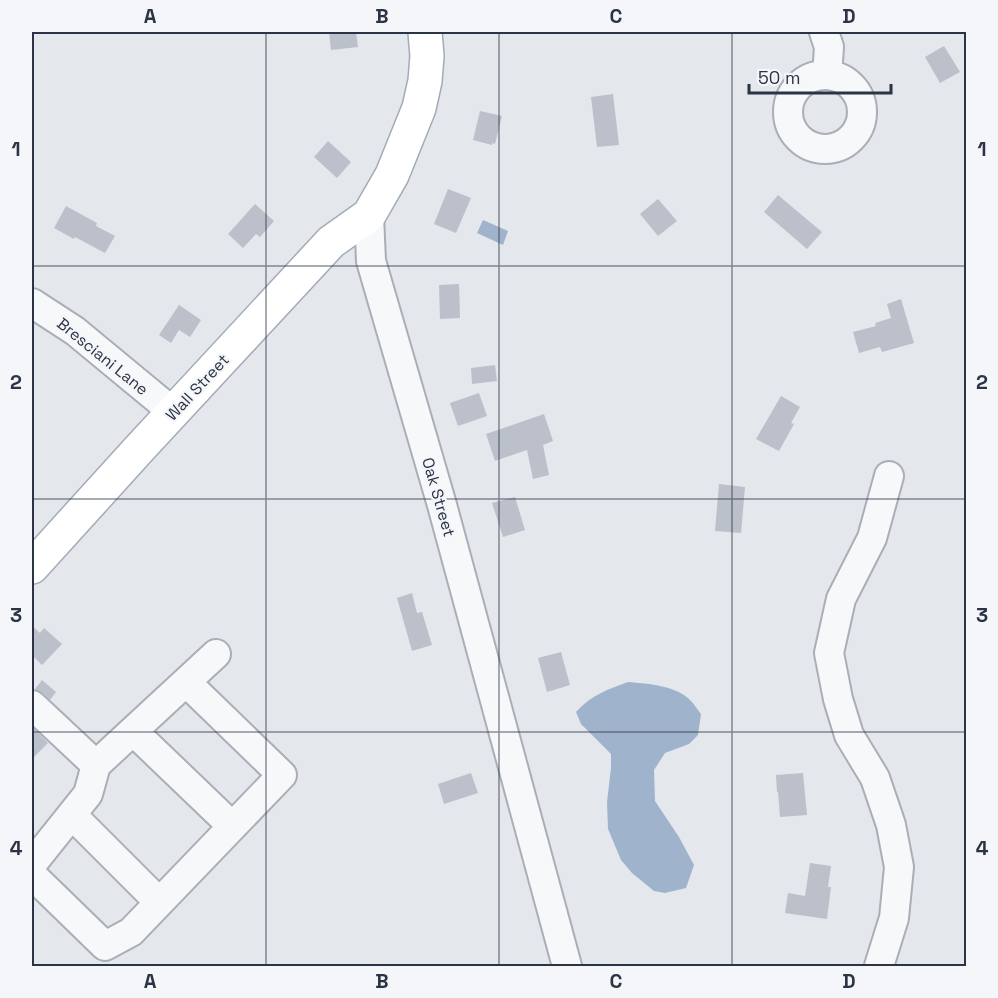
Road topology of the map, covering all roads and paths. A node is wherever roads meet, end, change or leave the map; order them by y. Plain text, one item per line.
1 (426, 32) edge
2 (824, 32) edge
3 (827, 75) dead end
4 (369, 215) junction
5 (32, 303) edge
6 (173, 412) junction
7 (889, 476) dead end
8 (32, 567) edge
9 (216, 654) dead end
10 (186, 682) junction
11 (32, 705) edge
12 (133, 731) junction
13 (96, 765) junction
14 (72, 815) junction
15 (232, 826) junction
16 (32, 864) edge
17 (32, 875) edge
18 (159, 902) junction
19 (567, 966) edge
20 (879, 966) edge

1 - 4 main road
2 - 3 street
4 - 6 main road, Wall Street
4 - 19 street, Oak Street
5 - 6 street, Bresciani Lane
6 - 8 main road, Wall Street
7 - 20 street
9 - 10 street
10 - 12 street
10 - 15 street
11 - 13 street
12 - 13 street
12 - 15 street
13 - 14 street
14 - 16 street
14 - 18 street
15 - 18 street
17 - 18 street

